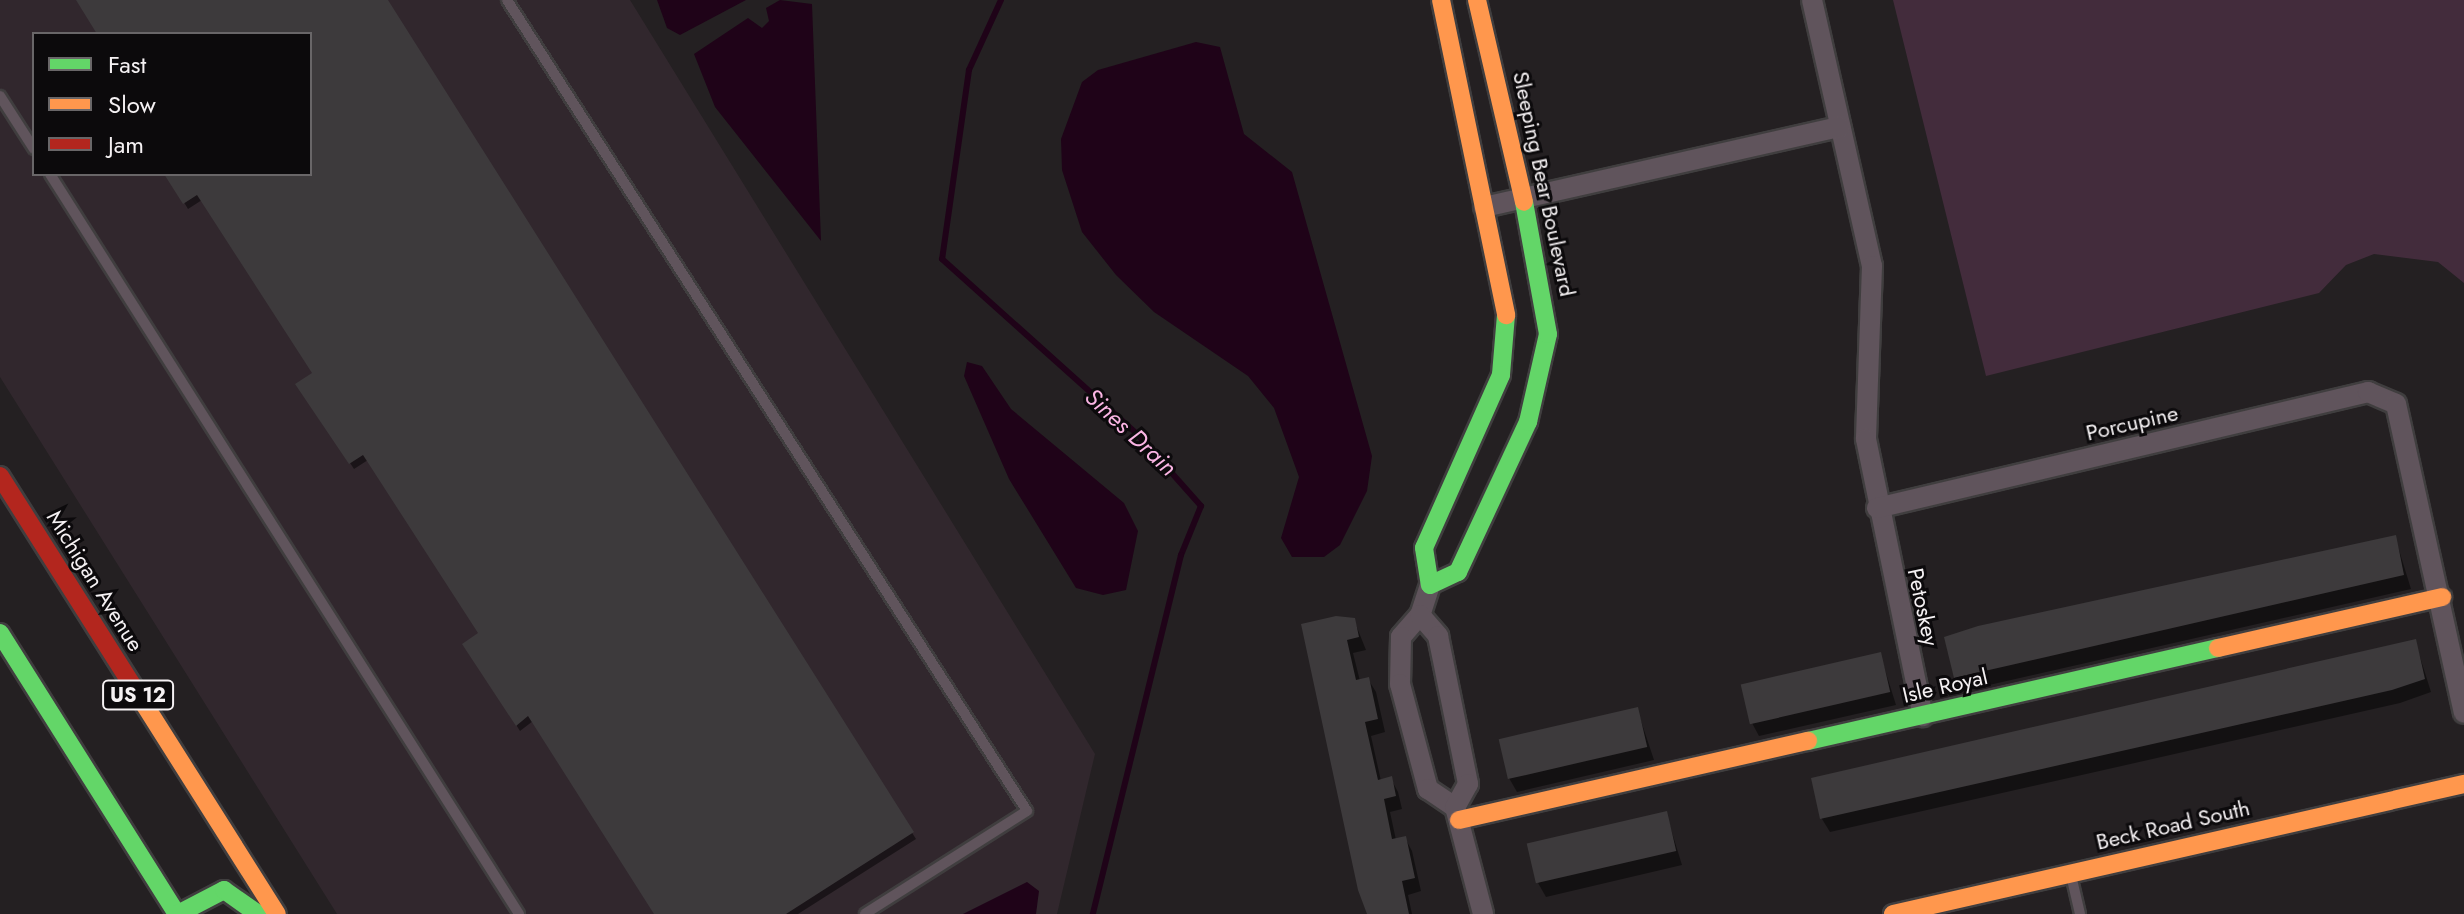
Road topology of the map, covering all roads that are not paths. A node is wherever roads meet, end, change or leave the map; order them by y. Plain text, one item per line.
1 (507, 0) edge
2 (1441, 0) edge
3 (1477, 0) edge
4 (1812, 0) edge
5 (0, 96) edge
6 (1840, 127) junction
7 (32, 146) edge
8 (51, 176) edge
9 (1524, 199) junction
10 (1484, 207) junction
11 (0, 476) edge
12 (1877, 508) junction
13 (1430, 585) junction
14 (2442, 597) junction
15 (1420, 615) junction
16 (0, 633) edge
17 (2464, 713) edge
18 (1923, 716) junction
19 (2464, 784) edge
20 (1457, 814) junction
21 (2071, 873) junction
22 (178, 914) edge
23 (258, 914) edge
24 (277, 914) edge
25 (519, 914) edge
26 (865, 914) edge
27 (1483, 914) edge
28 (1893, 914) edge
29 (2080, 914) edge

1 - 26 lane
2 - 10 street
3 - 9 street, Sleeping Bear Boulevard
4 - 6 street, Petoskey
5 - 7 lane
6 - 9 street
6 - 12 street, Petoskey
8 - 25 lane
9 - 10 street
9 - 13 street, Sleeping Bear Boulevard
10 - 13 street
11 - 24 street, Michigan Avenue / US 12
12 - 14 street, Porcupine
12 - 18 street, Petoskey
13 - 15 street
14 - 17 street
14 - 18 street, Isle Royal
15 - 20 street
15 - 20 street
16 - 22 street
18 - 20 street, Isle Royal
19 - 21 street, Beck Road South
20 - 27 street
21 - 28 street, Beck Road South
21 - 29 lane
22 - 23 street

